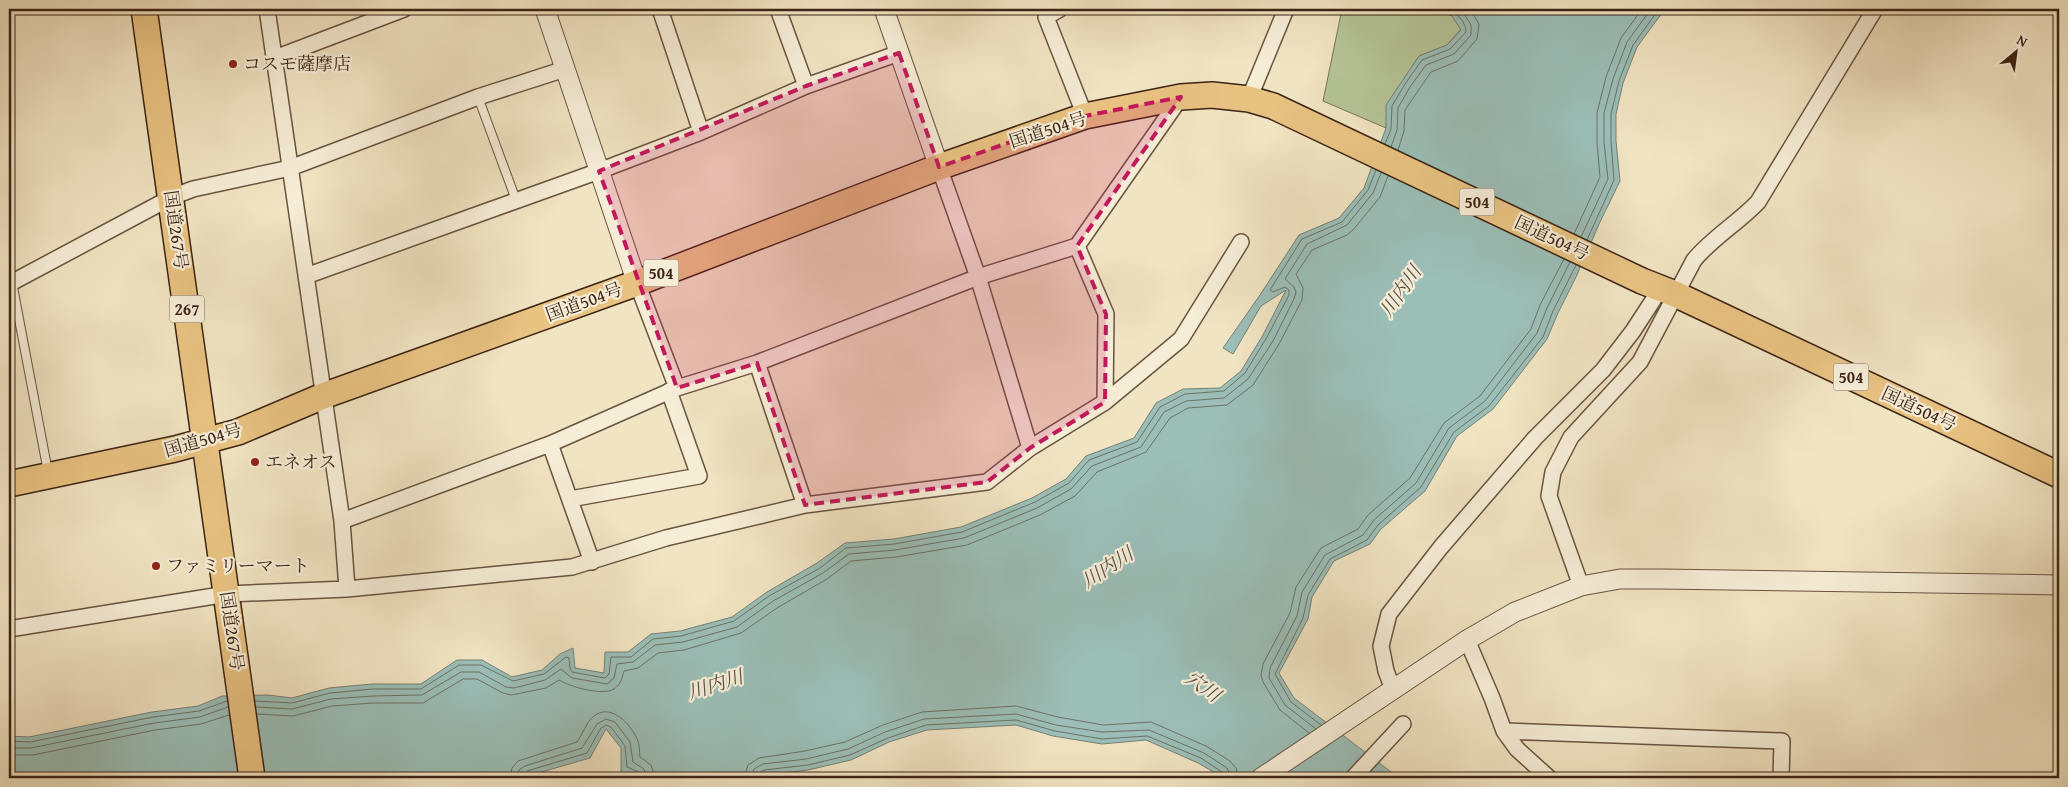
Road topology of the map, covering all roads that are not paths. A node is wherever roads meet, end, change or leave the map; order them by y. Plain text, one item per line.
1 (144, 9) edge
2 (267, 9) edge
3 (404, 9) edge
4 (545, 9) edge
5 (660, 9) edge
6 (778, 9) edge
7 (884, 9) edge
8 (1060, 9) edge
9 (1286, 9) edge
10 (1875, 9) edge
11 (899, 53) junction
12 (274, 58) junction
13 (565, 69) junction
14 (806, 86) junction
15 (1181, 97) junction
16 (478, 98) junction
17 (1249, 100) junction
18 (1085, 116) junction
19 (702, 132) junction
20 (939, 167) junction
21 (290, 168) junction
22 (599, 171) junction
23 (172, 197) junction
24 (516, 200) junction
25 (1241, 242) dead end
26 (1077, 246) junction
27 (306, 276) junction
28 (978, 277) junction
29 (10, 283) edge
30 (637, 283) junction
31 (1659, 288) junction
32 (757, 363) junction
33 (673, 389) junction
34 (323, 396) junction
35 (1105, 402) junction
36 (206, 441) junction
37 (550, 444) junction
38 (1030, 448) junction
39 (2059, 475) edge
40 (48, 477) junction
41 (9, 484) edge
42 (570, 499) junction
43 (806, 505) junction
44 (342, 521) junction
45 (592, 562) junction
46 (1581, 586) junction
47 (2059, 586) edge
48 (347, 589) junction
49 (228, 602) junction
50 (9, 629) edge
51 (1467, 640) junction
52 (1393, 690) junction
53 (1403, 724) dead end
54 (1504, 731) junction
55 (252, 778) edge
56 (1261, 778) edge
57 (1353, 778) edge
58 (1549, 778) edge
59 (1780, 778) edge

1 - 23 highway, 国道267号 / 267
2 - 12 street
3 - 12 street
4 - 13 street
5 - 19 street
6 - 14 street
7 - 11 street
8 - 18 street
9 - 17 street
10 - 31 street
11 - 14 street
11 - 20 street
12 - 21 street
13 - 16 street
13 - 22 street
14 - 19 street
15 - 17 highway, 国道504号 / 504
15 - 18 highway, 国道504号 / 504
15 - 26 street
16 - 21 street
16 - 24 lane
17 - 31 highway, 国道504号 / 504
18 - 20 highway, 国道504号 / 504
19 - 22 street
20 - 28 street
20 - 30 highway, 国道504号 / 504
21 - 23 street
21 - 27 street
22 - 24 street
22 - 30 street
23 - 29 street
23 - 36 highway, 国道267号 / 267
24 - 27 street
25 - 35 street
26 - 28 street
26 - 35 street
27 - 34 street
28 - 32 street
28 - 38 street
29 - 40 lane
30 - 33 street
30 - 34 highway, 国道504号 / 504
31 - 39 highway, 国道504号 / 504
31 - 46 street
31 - 52 street
32 - 33 street
32 - 43 street
33 - 37 street
33 - 42 street
34 - 36 highway, 国道504号 / 504
34 - 44 street
35 - 38 street
36 - 40 highway, 国道504号 / 504
36 - 49 highway, 国道267号 / 267
37 - 42 street
37 - 44 street
38 - 43 street
40 - 41 highway, 国道504号 / 504
42 - 45 street
43 - 45 street
44 - 48 street
45 - 48 street
46 - 47 street
46 - 51 street
48 - 49 street
49 - 50 street
49 - 55 highway, 国道267号 / 267
51 - 52 street
51 - 54 street
52 - 56 street
53 - 57 street
54 - 58 street
54 - 59 street

